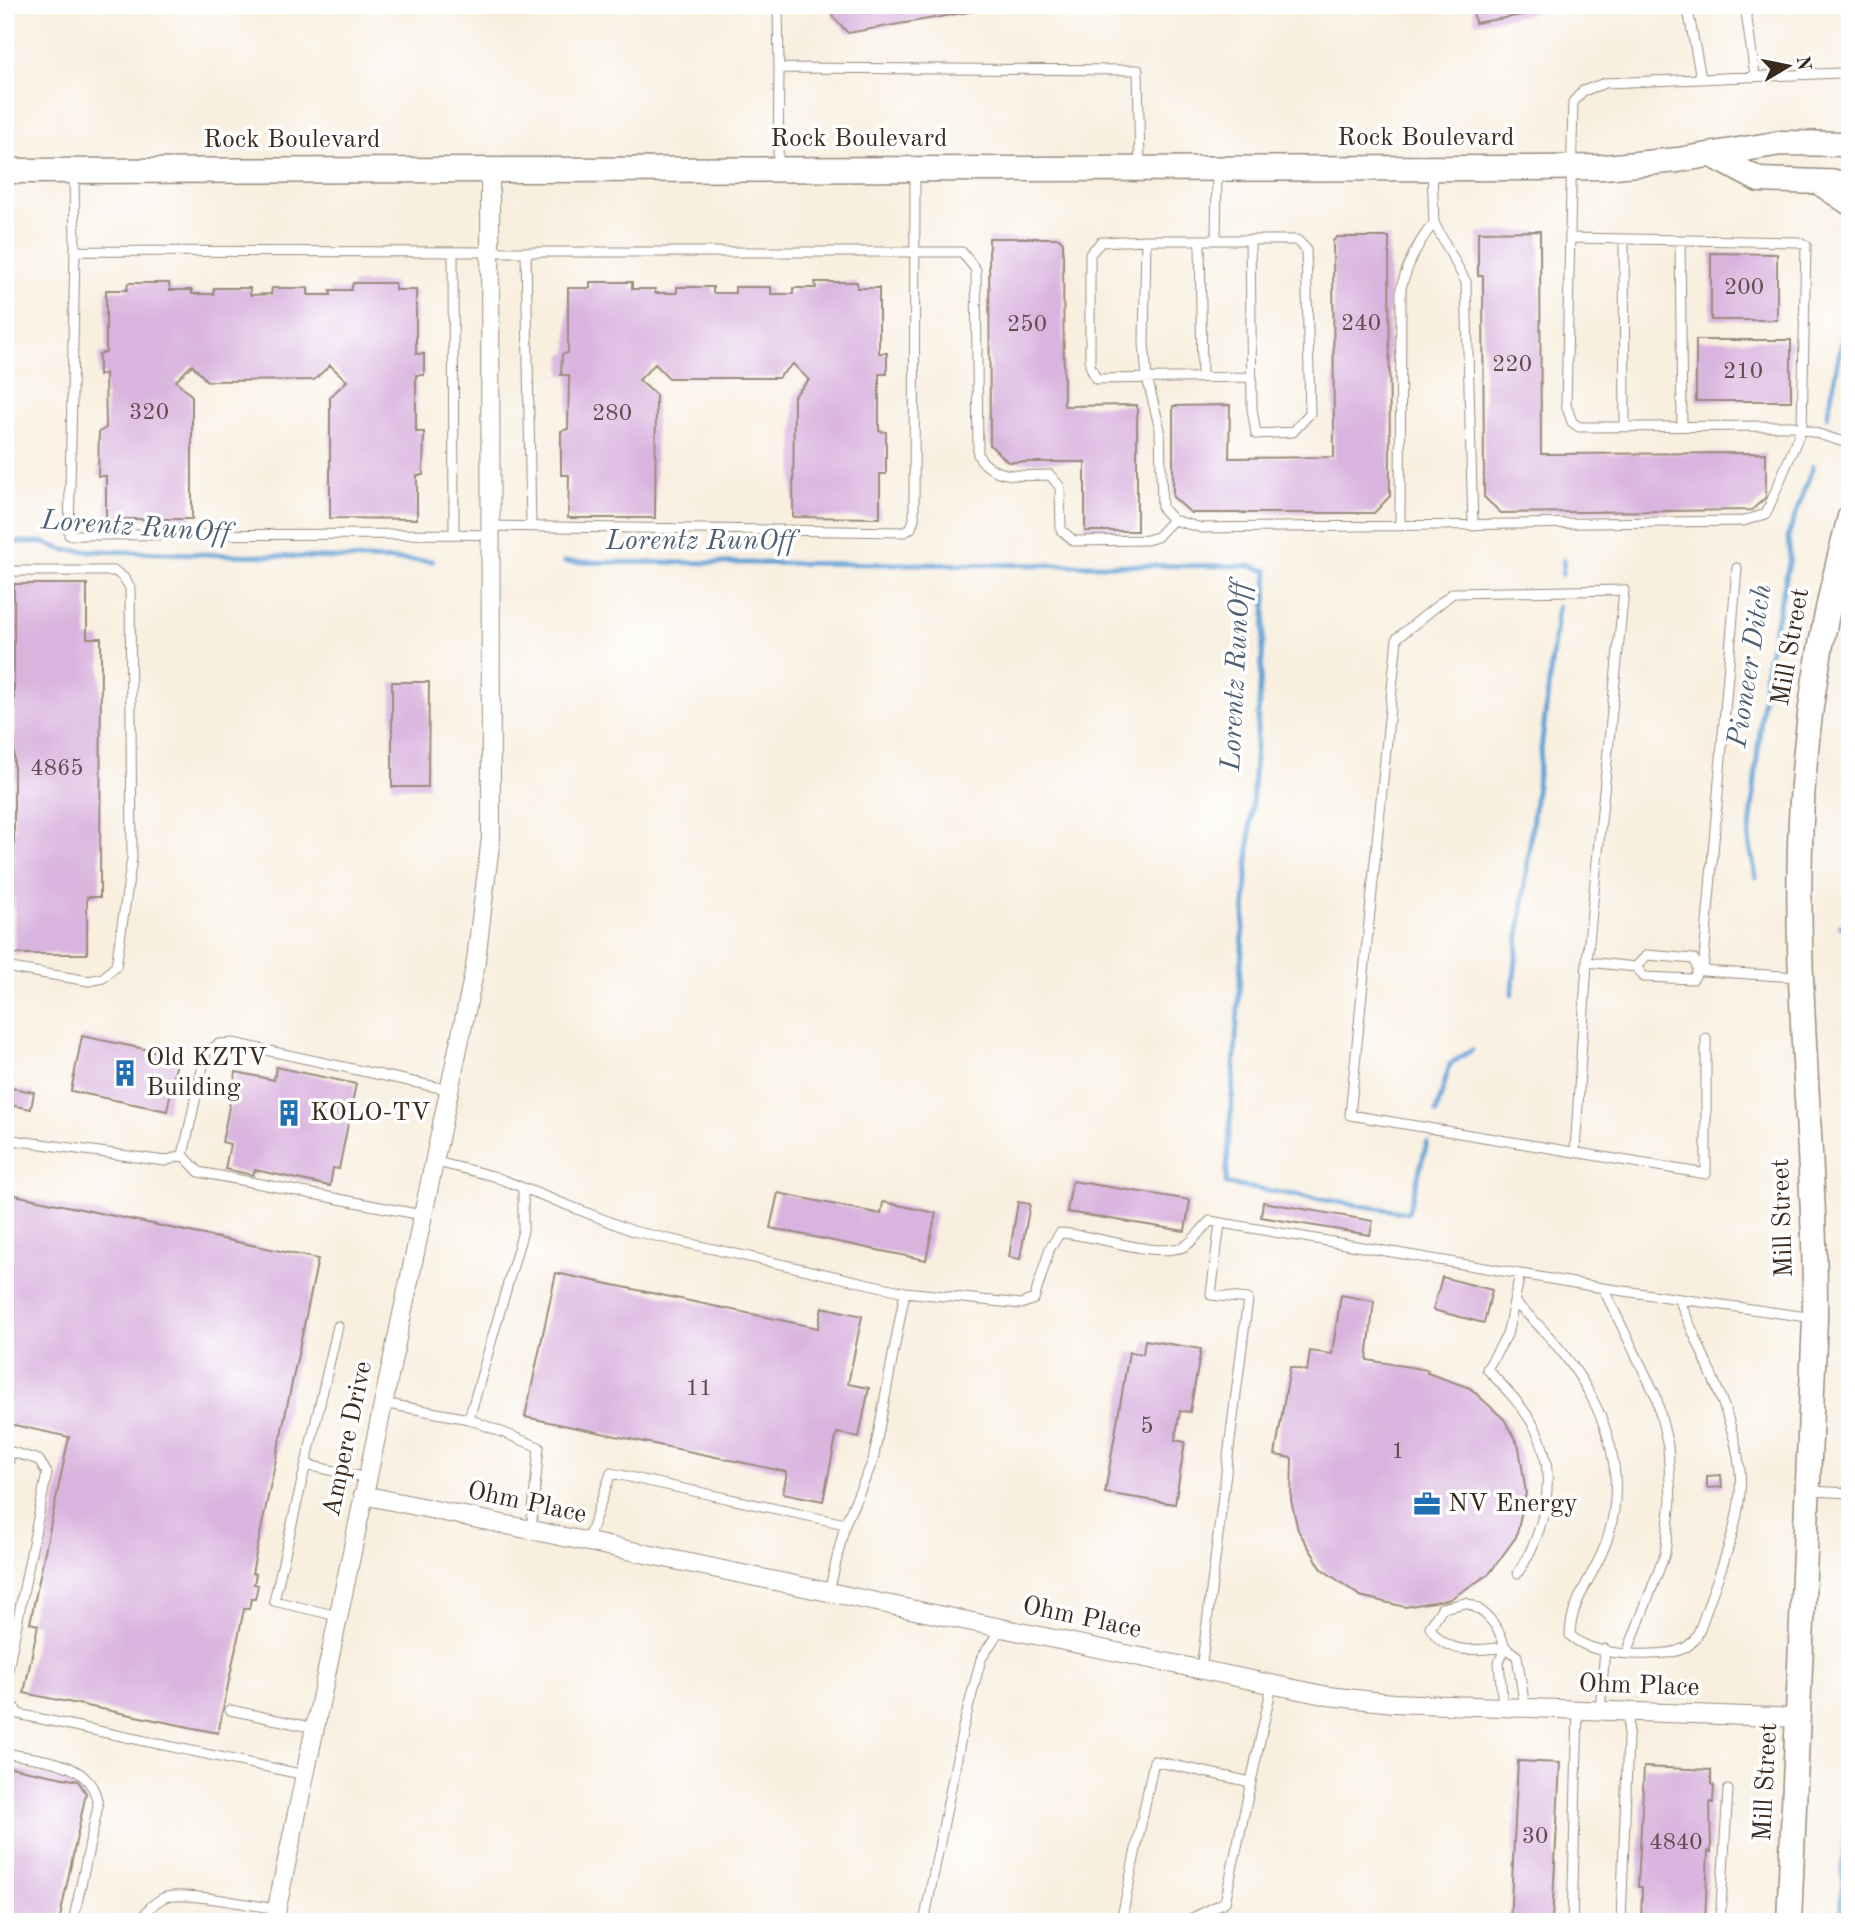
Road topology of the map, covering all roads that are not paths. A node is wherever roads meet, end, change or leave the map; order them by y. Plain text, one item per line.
1 (778, 5) edge
2 (1687, 5) edge
3 (1745, 5) edge
4 (779, 68) junction
5 (1839, 73) dead end
6 (1755, 76) junction
7 (1701, 78) junction
8 (1850, 137) edge
9 (1817, 143) junction
10 (1850, 144) edge
11 (1712, 155) junction
12 (1572, 167) junction
13 (1217, 168) junction
14 (1432, 168) junction
15 (490, 169) junction
16 (778, 169) junction
17 (915, 169) junction
18 (1140, 169) junction
19 (74, 170) junction
20 (5, 171) edge
21 (1820, 183) junction
22 (1850, 183) edge
23 (1850, 202) edge
24 (1434, 223) junction
25 (1570, 238) junction
26 (1624, 239) junction
27 (1146, 240) junction
28 (1200, 240) junction
29 (1216, 240) junction
30 (1250, 240) junction
31 (1681, 240) junction
32 (914, 250) junction
33 (75, 251) junction
34 (453, 252) junction
35 (490, 252) junction
36 (526, 252) junction
37 (1147, 377) junction
38 (1202, 377) junction
39 (1252, 377) junction
40 (1625, 426) junction
41 (1682, 426) junction
42 (1802, 428) junction
43 (1850, 444) edge
44 (1850, 517) edge
45 (1173, 520) junction
46 (531, 526) junction
47 (1400, 526) junction
48 (1473, 526) junction
49 (490, 531) junction
50 (454, 534) junction
51 (1737, 568) dead end
52 (5, 571) edge
53 (1587, 962) junction
54 (5, 967) edge
55 (1636, 967) junction
56 (1700, 971) junction
57 (1803, 978) junction
58 (1706, 1038) dead end
59 (450, 1090) junction
60 (5, 1139) edge
61 (1574, 1152) junction
62 (183, 1155) junction
63 (433, 1161) junction
64 (523, 1188) junction
65 (422, 1215) junction
66 (1220, 1223) junction
67 (1520, 1274) junction
68 (1603, 1288) junction
69 (905, 1292) junction
70 (1679, 1299) junction
71 (1514, 1302) junction
72 (1815, 1319) junction
73 (338, 1326) dead end
74 (383, 1403) junction
75 (468, 1419) junction
76 (8, 1451) edge
77 (307, 1465) junction
78 (5, 1486) edge
79 (365, 1486) junction
80 (1810, 1491) junction
81 (1850, 1493) edge
82 (845, 1524) junction
83 (531, 1530) junction
84 (587, 1542) junction
85 (1518, 1573) dead end
86 (829, 1592) junction
87 (338, 1616) junction
88 (1001, 1628) junction
89 (1504, 1647) junction
90 (1605, 1649) junction
91 (1627, 1653) junction
92 (1201, 1670) junction
93 (1272, 1685) junction
94 (1503, 1707) junction
95 (1525, 1708) junction
96 (230, 1710) dead end
97 (1578, 1710) junction
98 (1600, 1711) junction
99 (1629, 1712) junction
100 (1799, 1718) junction
101 (315, 1728) junction
102 (5, 1752) edge
103 (305, 1775) junction
104 (1251, 1782) junction
105 (1728, 1790) dead end
106 (275, 1915) edge
107 (73, 1922) edge
108 (142, 1922) edge
109 (924, 1922) edge
110 (1121, 1922) edge
111 (1184, 1922) edge
112 (1572, 1922) edge
113 (1621, 1922) edge
114 (1720, 1922) edge
115 (1789, 1922) edge

1 - 4 lane
2 - 7 lane
3 - 6 lane
4 - 16 lane
4 - 18 lane
5 - 6 lane
6 - 7 lane
7 - 12 lane
8 - 9 main road
9 - 10 main road, Rock Boulevard
9 - 11 main road, Rock Boulevard
11 - 12 main road, Rock Boulevard
11 - 21 main road
12 - 14 main road, Rock Boulevard
12 - 25 lane
13 - 14 main road, Rock Boulevard
13 - 18 main road, Rock Boulevard
13 - 29 lane
14 - 24 lane
15 - 16 main road, Rock Boulevard
15 - 19 main road, Rock Boulevard
15 - 35 street, Ampere Drive
16 - 17 main road, Rock Boulevard
17 - 18 main road, Rock Boulevard
17 - 32 lane
19 - 20 main road, Rock Boulevard
19 - 33 lane
21 - 22 main road
21 - 23 main road
24 - 47 lane
24 - 48 lane
25 - 26 lane
25 - 40 lane
26 - 31 lane
26 - 40 lane
27 - 28 lane
27 - 37 lane
27 - 37 lane
28 - 29 lane
28 - 38 lane
29 - 30 lane
30 - 39 lane
30 - 39 lane
31 - 41 lane
31 - 42 lane
32 - 36 lane
32 - 45 lane
32 - 46 lane
33 - 34 lane
33 - 50 lane
34 - 35 lane
34 - 50 lane
35 - 36 lane
35 - 49 street, Ampere Drive
36 - 46 lane
37 - 38 lane
37 - 45 lane
38 - 39 lane
40 - 41 lane
41 - 42 lane
42 - 43 lane
42 - 48 lane
44 - 57 main road, Mill Street
45 - 47 lane
46 - 49 lane
47 - 48 lane
49 - 50 lane
49 - 59 street, Ampere Drive
51 - 56 lane
52 - 54 lane
53 - 55 lane
53 - 61 lane
53 - 61 lane
55 - 56 lane
55 - 56 lane
56 - 57 lane
57 - 72 main road, Mill Street
58 - 61 lane
59 - 62 lane
59 - 63 street, Ampere Drive
60 - 62 lane
62 - 65 lane
63 - 64 lane
63 - 65 street, Ampere Drive
64 - 69 lane
64 - 75 lane
65 - 74 street, Ampere Drive
66 - 67 lane
66 - 69 lane
66 - 92 lane
67 - 68 lane
67 - 71 lane
68 - 70 lane
68 - 91 lane
69 - 82 lane
70 - 72 lane
70 - 91 lane
71 - 85 lane
71 - 90 lane
72 - 80 main road, Mill Street
73 - 77 lane
74 - 75 lane
74 - 79 street, Ampere Drive
75 - 83 lane
76 - 78 lane
76 - 103 lane
77 - 79 lane
77 - 87 lane
79 - 83 street, Ohm Place
79 - 87 street, Ampere Drive
80 - 81 lane
80 - 100 main road, Mill Street
82 - 84 lane
82 - 86 lane
83 - 84 street, Ohm Place
84 - 86 street, Ohm Place
86 - 88 street, Ohm Place
87 - 101 street, Ampere Drive
88 - 92 street, Ohm Place
88 - 109 lane
89 - 89 lane
89 - 94 lane
89 - 95 lane
90 - 91 lane
90 - 98 lane
92 - 93 street, Ohm Place
93 - 94 street, Ohm Place
93 - 104 lane
94 - 95 street, Ohm Place
95 - 97 street, Ohm Place
96 - 101 lane
97 - 98 street, Ohm Place
97 - 112 lane
98 - 99 street, Ohm Place
99 - 100 street, Ohm Place
99 - 113 lane
100 - 115 main road, Mill Street
101 - 103 street, Ampere Drive
102 - 107 lane
103 - 106 street, Ampere Drive
104 - 110 lane
104 - 111 lane
105 - 114 lane
106 - 108 lane

